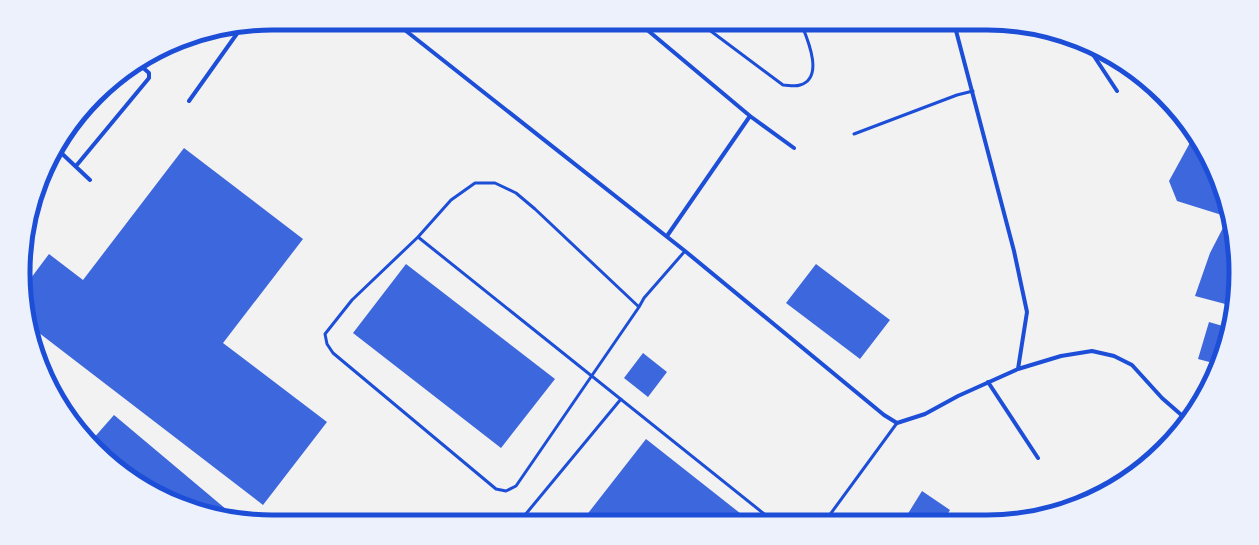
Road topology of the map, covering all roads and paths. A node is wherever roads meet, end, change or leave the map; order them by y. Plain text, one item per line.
1 (405, 30) edge
2 (647, 30) edge
3 (709, 30) edge
4 (804, 30) edge
5 (956, 30) edge
6 (238, 33) edge
7 (1093, 55) edge
8 (143, 68) edge
9 (973, 91) junction
10 (1117, 91) dead end
11 (189, 100) dead end
12 (750, 116) junction
13 (854, 134) dead end
14 (794, 148) dead end
15 (61, 153) edge
16 (76, 166) junction
17 (90, 180) dead end
18 (666, 236) junction
19 (418, 237) junction
20 (685, 251) junction
21 (639, 307) junction
22 (1018, 369) junction
23 (592, 376) junction
24 (988, 382) junction
25 (620, 399) junction
26 (1182, 416) edge
27 (898, 423) junction
28 (1038, 458) dead end
29 (526, 515) edge
30 (768, 515) edge
31 (830, 515) edge

1 - 18 street
2 - 12 street
3 - 4 lane
5 - 9 street
6 - 11 street
7 - 10 street
8 - 16 street
9 - 13 lane
9 - 22 street
12 - 14 street
12 - 18 street
15 - 16 street
16 - 17 street
18 - 20 street
19 - 21 lane
19 - 23 lane
19 - 23 lane
20 - 21 lane
20 - 27 street
21 - 23 lane
22 - 24 street
22 - 26 street
23 - 25 lane
24 - 27 street
24 - 28 street
25 - 29 lane
25 - 30 lane
27 - 31 lane

